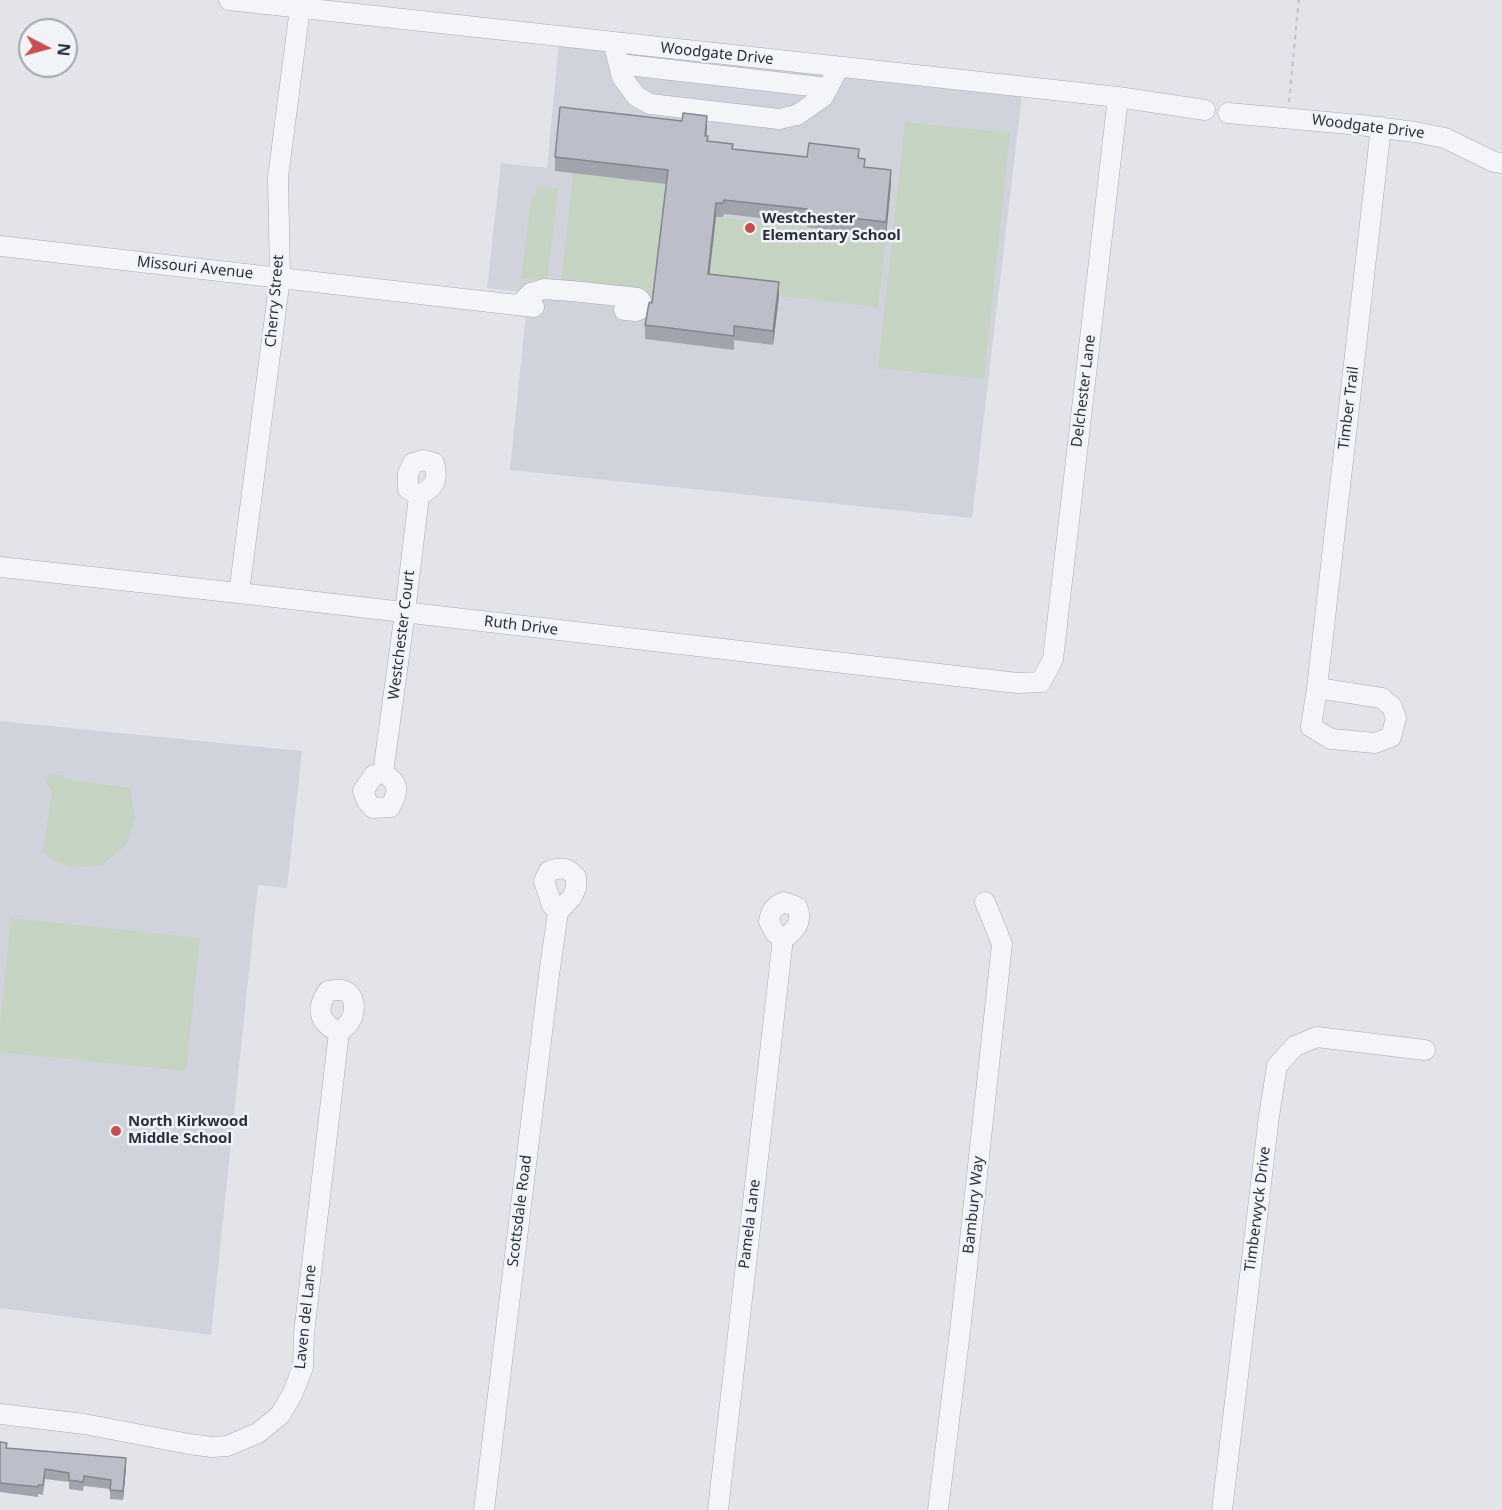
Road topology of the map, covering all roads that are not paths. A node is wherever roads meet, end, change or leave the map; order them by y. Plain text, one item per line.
1 (230, 0) edge
2 (300, 8) junction
3 (613, 42) junction
4 (619, 64) junction
5 (839, 67) junction
6 (828, 88) junction
7 (1118, 97) junction
8 (1204, 110) dead end
9 (1228, 113) dead end
10 (1381, 127) junction
11 (1502, 163) edge
12 (0, 246) edge
13 (280, 278) junction
14 (624, 310) dead end
15 (419, 496) dead end
16 (0, 567) edge
17 (239, 592) junction
18 (405, 612) junction
19 (1041, 682) joint
20 (1317, 688) dead end
21 (383, 773) dead end
22 (985, 902) dead end
23 (558, 912) dead end
24 (783, 938) dead end
25 (339, 1032) dead end
26 (1425, 1050) dead end
27 (0, 1414) edge
28 (484, 1510) edge
29 (718, 1510) edge
30 (938, 1510) edge
31 (1222, 1510) edge

1 - 2 street, Woodgate Drive
2 - 3 street, Woodgate Drive
2 - 13 street, Cherry Street
3 - 4 street
3 - 5 street, Woodgate Drive
4 - 6 street
4 - 6 street
5 - 6 street
5 - 7 street, Woodgate Drive
7 - 8 street, Woodgate Drive
7 - 19 street, Delchester Lane
9 - 10 street, Woodgate Drive
10 - 11 street, Woodgate Drive
10 - 20 street, Timber Trail
12 - 13 street, Missouri Avenue
13 - 14 street, Missouri Avenue
13 - 17 street, Cherry Street
15 - 18 street, Westchester Court
16 - 17 street, Ruth Drive
17 - 18 street, Ruth Drive
18 - 19 street, Ruth Drive
18 - 21 street, Westchester Court
22 - 30 street, Bambury Way
23 - 28 street, Scottsdale Road
24 - 29 street, Pamela Lane
25 - 27 street, Laven del Lane
26 - 31 street, Timberwyck Drive

